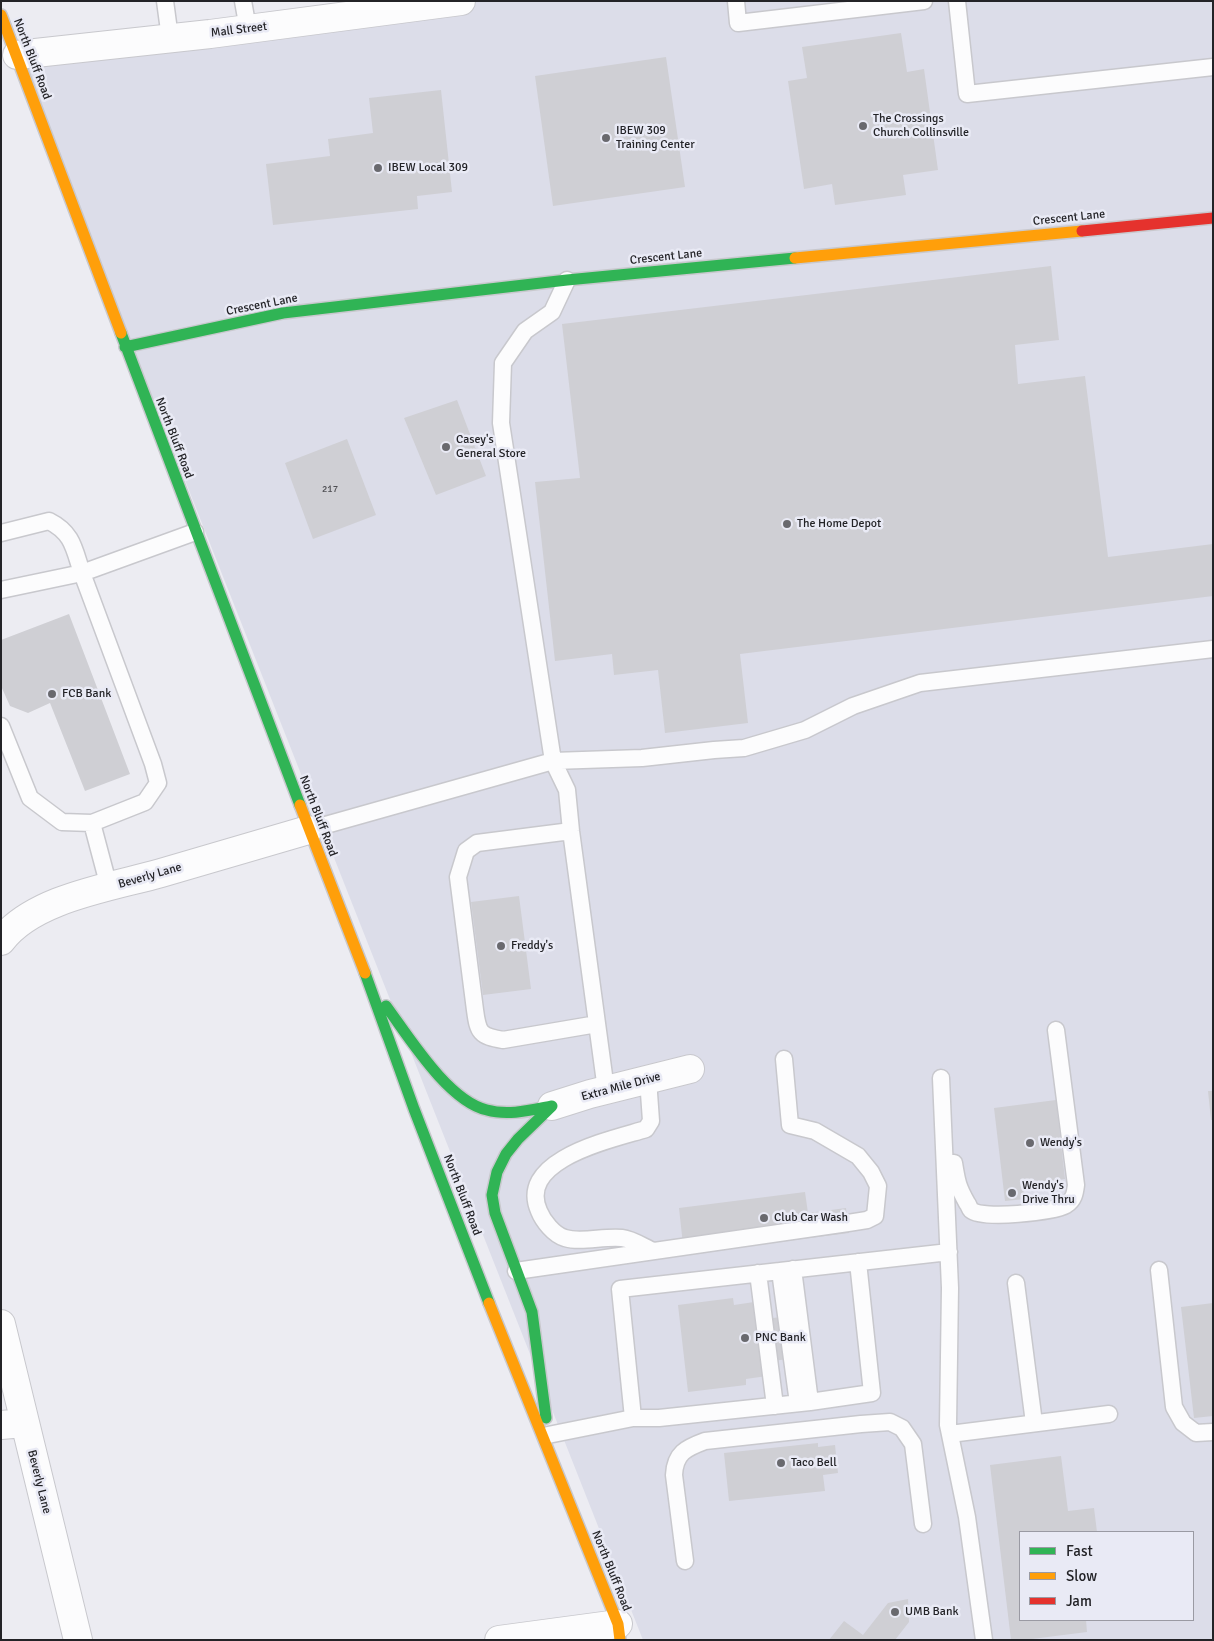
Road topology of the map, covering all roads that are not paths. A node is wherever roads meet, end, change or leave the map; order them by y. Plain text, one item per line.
1 (164, 1) edge
2 (243, 1) edge
3 (461, 1) edge
4 (736, 1) edge
5 (924, 1) edge
6 (957, 1) edge
7 (412, 4) edge
8 (1, 15) edge
9 (248, 29) junction
10 (170, 38) junction
11 (17, 55) junction
12 (1213, 67) edge
13 (1213, 218) edge
14 (567, 280) junction
15 (125, 347) junction
16 (195, 532) junction
17 (1, 533) edge
18 (82, 572) junction
19 (1, 590) edge
20 (1213, 649) edge
21 (1, 726) edge
22 (553, 761) junction
23 (92, 822) junction
24 (308, 830) junction
25 (571, 831) junction
26 (109, 887) junction
27 (1, 941) edge
28 (367, 981) junction
29 (597, 1024) junction
30 (1056, 1030) dead end
31 (784, 1059) dead end
32 (690, 1069) dead end
33 (941, 1078) dead end
34 (648, 1079) junction
35 (606, 1090) junction
36 (552, 1106) junction
37 (943, 1120) junction
38 (653, 1252) junction
39 (949, 1252) junction
40 (858, 1262) junction
41 (1159, 1270) dead end
42 (516, 1271) junction
43 (775, 1271) junction
44 (1016, 1284) dead end
45 (1, 1324) edge
46 (792, 1403) junction
47 (1109, 1414) dead end
48 (633, 1418) junction
49 (1034, 1423) junction
50 (13, 1424) edge
51 (1213, 1432) edge
52 (548, 1434) junction
53 (950, 1434) junction
54 (549, 1454) junction
55 (923, 1524) dead end
56 (685, 1561) dead end
57 (622, 1635) edge
58 (78, 1640) edge
59 (498, 1640) edge
60 (984, 1640) edge

1 - 10 lane
2 - 9 lane
3 - 7 street, Mall Street
4 - 5 lane
6 - 12 lane
7 - 9 street, Mall Street
8 - 11 main road, North Bluff Road
9 - 10 street, Mall Street
10 - 11 street, Mall Street
11 - 15 main road, North Bluff Road
13 - 14 main road, Crescent Lane
14 - 15 main road, Crescent Lane
14 - 22 lane
15 - 16 main road, North Bluff Road
16 - 18 lane
16 - 24 main road, North Bluff Road
17 - 18 lane
18 - 19 lane
18 - 23 lane
20 - 22 lane
21 - 23 lane
22 - 24 lane
22 - 25 lane
23 - 26 lane
24 - 26 street, Beverly Lane
24 - 28 main road, North Bluff Road
25 - 29 lane
25 - 29 lane
26 - 27 street, Beverly Lane
28 - 36 main road
28 - 54 main road, North Bluff Road
29 - 35 lane
30 - 37 lane
31 - 38 lane
32 - 34 street, Extra Mile Drive
33 - 37 lane
34 - 35 street, Extra Mile Drive
34 - 38 lane
35 - 36 street, Extra Mile Drive
36 - 42 main road
37 - 39 lane
38 - 42 lane
39 - 40 lane
39 - 53 lane
40 - 43 lane
40 - 46 lane
41 - 51 lane
42 - 52 main road
43 - 46 lane
43 - 46 lane
43 - 48 lane
44 - 49 lane
45 - 50 street, Beverly Lane
46 - 48 lane
47 - 49 lane
48 - 52 lane
49 - 53 lane
50 - 58 street, Beverly Lane
52 - 54 main road
53 - 60 lane
54 - 57 main road, North Bluff Road
55 - 56 lane
57 - 59 street

